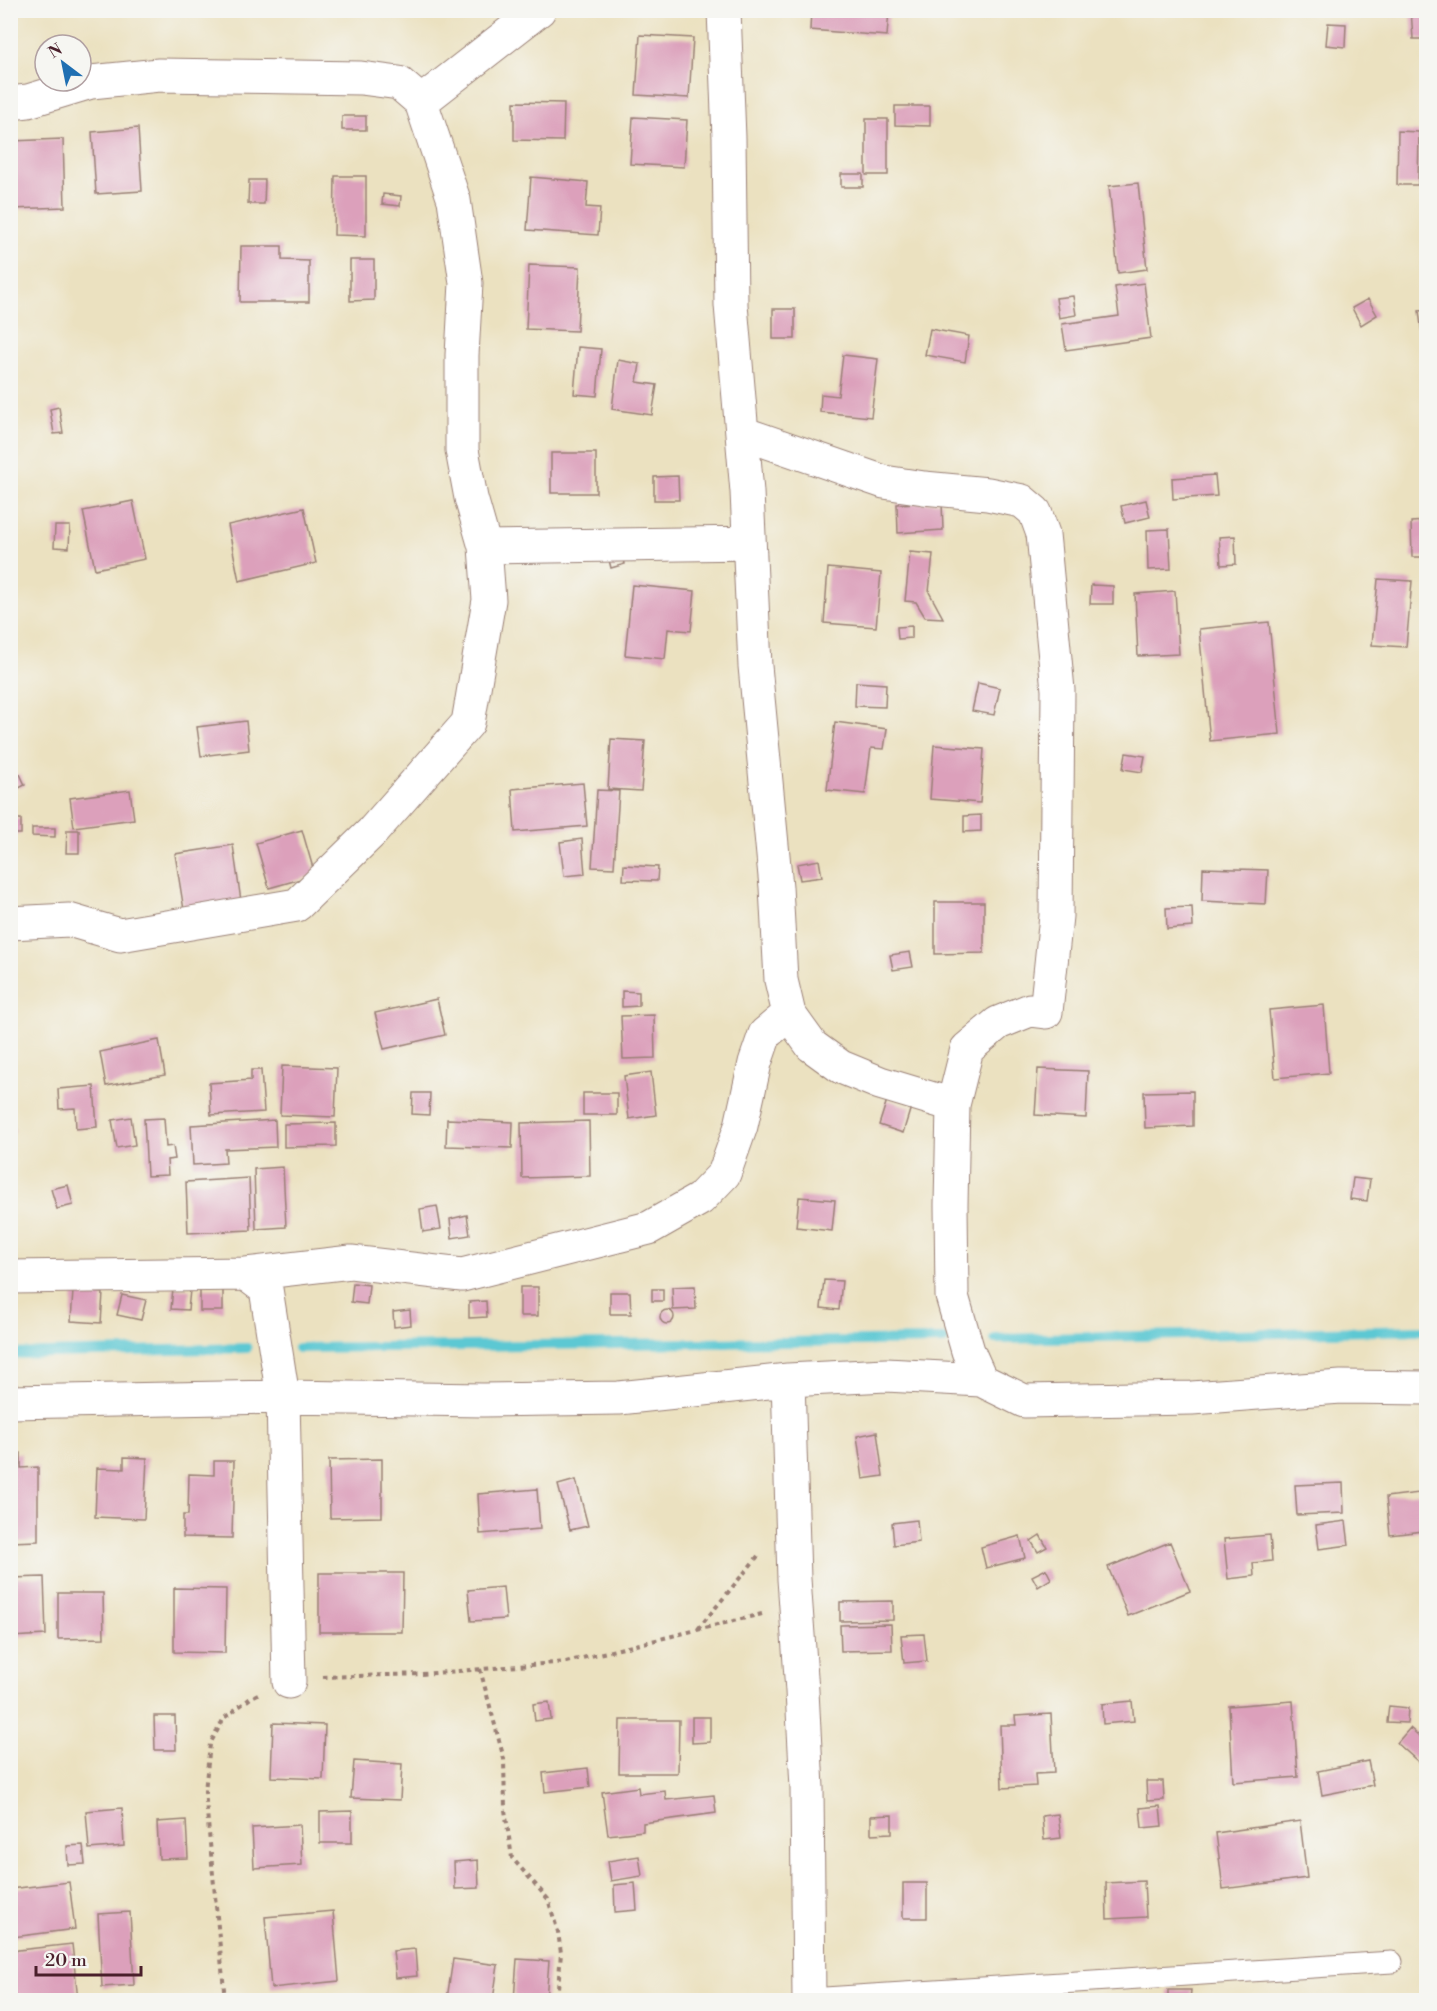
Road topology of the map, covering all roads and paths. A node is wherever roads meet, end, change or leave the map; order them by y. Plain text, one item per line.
1 (539, 10) edge
2 (724, 10) edge
3 (421, 102) junction
4 (10, 103) edge
5 (742, 433) junction
6 (749, 543) junction
7 (485, 547) junction
8 (10, 923) edge
9 (789, 1014) junction
10 (954, 1105) junction
11 (246, 1274) junction
12 (10, 1277) edge
13 (788, 1380) junction
14 (981, 1380) junction
15 (1426, 1388) edge
16 (284, 1397) junction
17 (10, 1402) edge
18 (792, 1515) junction
19 (796, 1606) junction
20 (698, 1630) junction
21 (480, 1669) junction
22 (289, 1682) junction
23 (1392, 1962) dead end
24 (809, 2000) edge
25 (225, 2001) edge
26 (557, 2001) edge

1 - 3 street
2 - 5 street
3 - 4 street
3 - 7 street
5 - 6 street
5 - 10 street
6 - 7 street
6 - 9 street
7 - 8 street
9 - 10 street
9 - 11 street
10 - 14 street
11 - 12 street
11 - 16 street
13 - 14 street
13 - 16 street
13 - 18 street
14 - 15 street
16 - 17 street
16 - 22 street
18 - 19 street
18 - 20 path
19 - 20 path
19 - 24 street
20 - 21 path
21 - 22 path
21 - 26 path
22 - 25 path
23 - 24 lane

